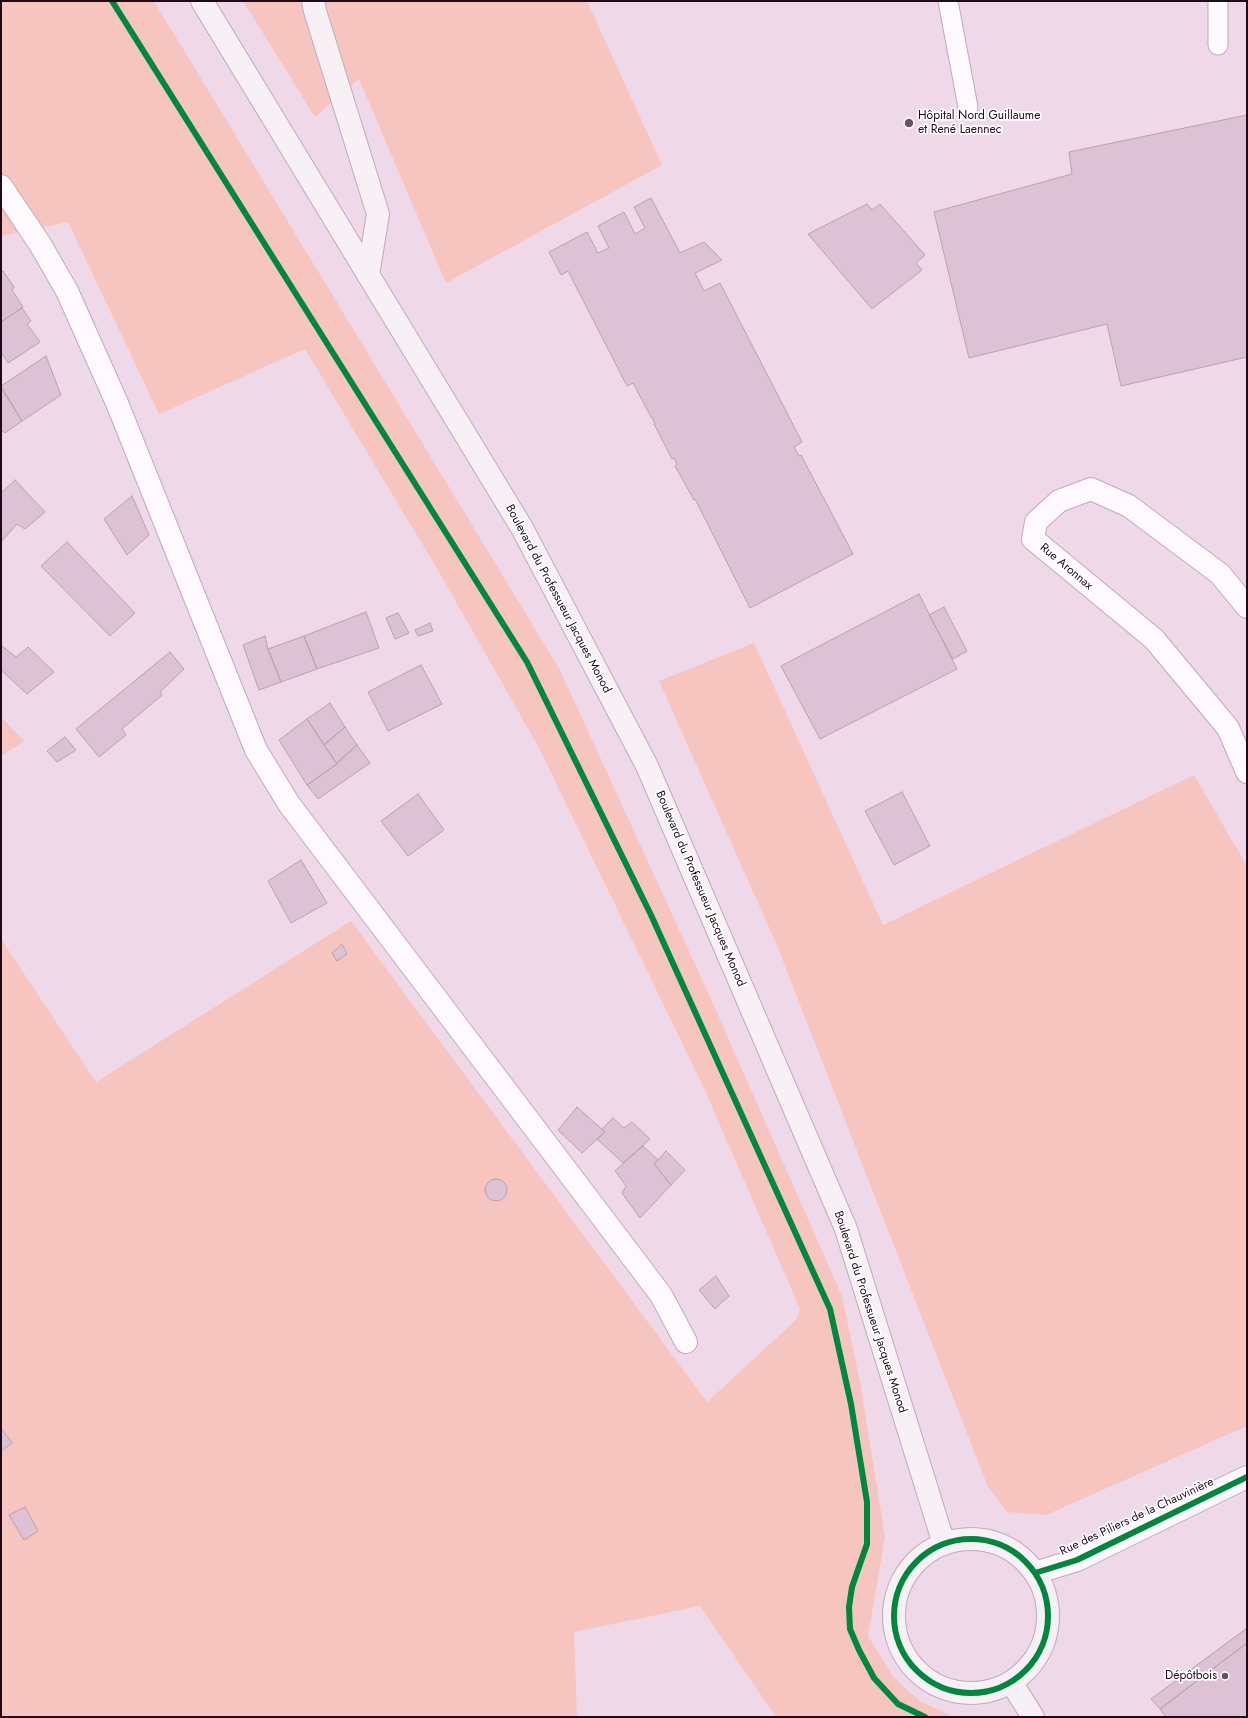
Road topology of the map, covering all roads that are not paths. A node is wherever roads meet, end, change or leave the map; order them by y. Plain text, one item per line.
1 (202, 1) edge
2 (313, 1) edge
3 (948, 1) edge
4 (1218, 1) edge
5 (1218, 45) dead end
6 (968, 107) dead end
7 (1, 186) edge
8 (368, 275) junction
9 (1247, 607) edge
10 (1247, 772) edge
11 (686, 1342) dead end
12 (1247, 1477) edge
13 (944, 1544) junction
14 (1036, 1573) junction
15 (1011, 1682) junction
16 (1033, 1717) edge

1 - 8 main road, Boulevard du Professueur Jacques Monod
2 - 8 main road
3 - 6 lane
4 - 5 lane
7 - 11 street
8 - 13 main road, Boulevard du Professueur Jacques Monod
9 - 10 street, Rue Aronnax
12 - 14 street, Rue des Piliers de la Chauvinière
13 - 14 main road
13 - 15 main road
14 - 15 main road
15 - 16 main road

